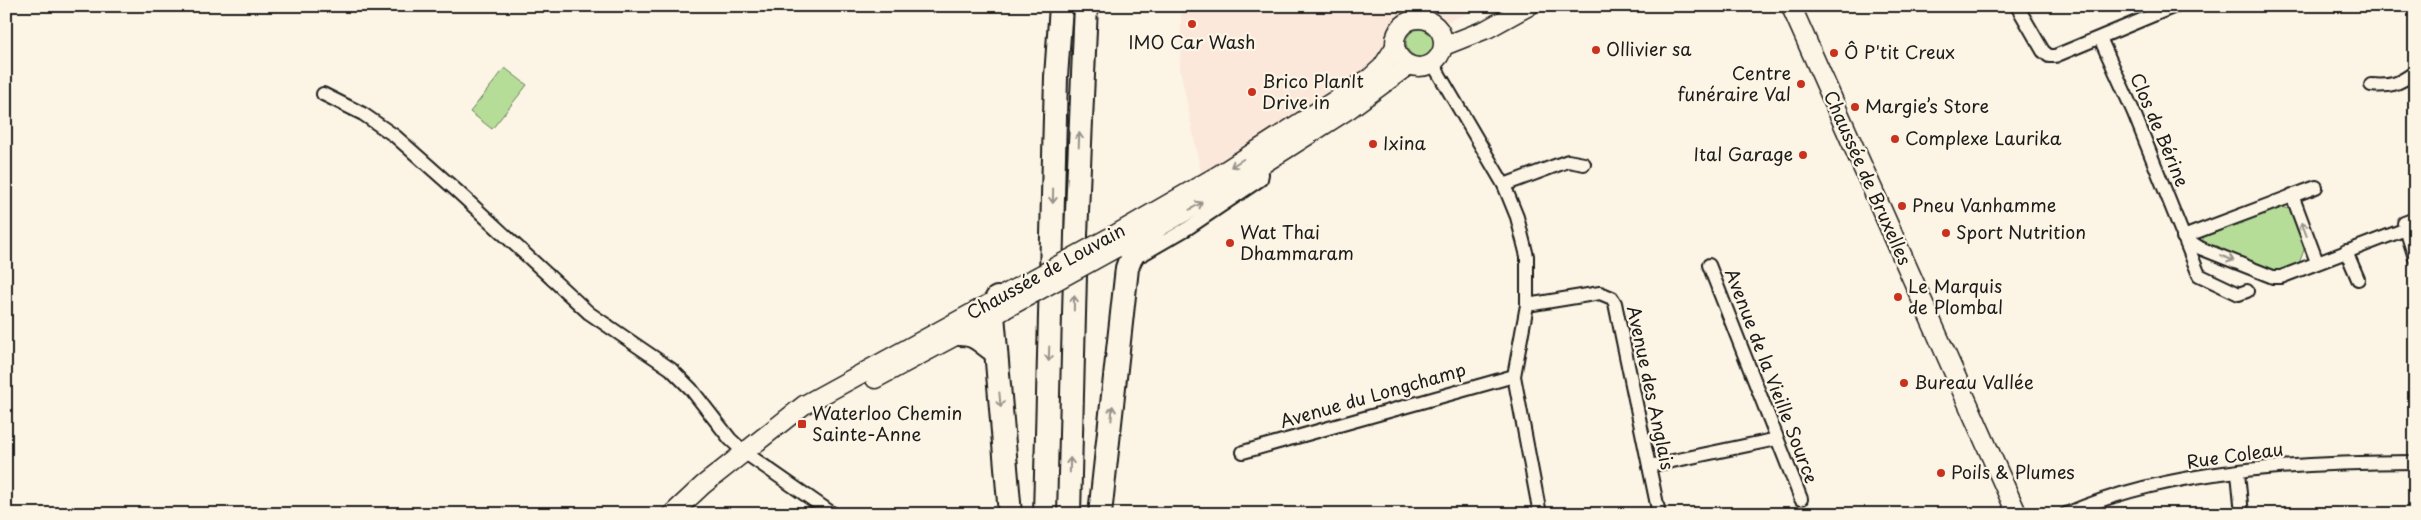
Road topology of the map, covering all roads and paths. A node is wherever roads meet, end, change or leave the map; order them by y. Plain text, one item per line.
1 (1048, 6) edge
2 (1061, 6) edge
3 (1086, 6) edge
4 (1507, 6) edge
5 (1529, 6) edge
6 (1791, 6) edge
7 (2016, 6) edge
8 (2174, 6) edge
9 (2100, 38) junction
10 (1442, 39) junction
11 (1395, 47) junction
12 (1433, 64) junction
13 (1409, 65) junction
14 (2415, 72) edge
15 (1056, 77) junction
16 (2371, 85) dead end
17 (323, 94) dead end
18 (1333, 102) junction
19 (1295, 144) junction
20 (1584, 164) dead end
21 (1218, 175) junction
22 (1504, 185) junction
23 (2316, 186) dead end
24 (2292, 196) junction
25 (1217, 202) junction
26 (2415, 219) edge
27 (1154, 230) junction
28 (2406, 230) junction
29 (2183, 237) junction
30 (1115, 242) junction
31 (2346, 251) junction
32 (1143, 254) dead end
33 (2415, 258) edge
34 (2317, 262) junction
35 (1709, 265) dead end
36 (2358, 279) dead end
37 (2247, 291) dead end
38 (1000, 304) junction
39 (1527, 305) junction
40 (958, 334) junction
41 (996, 352) junction
42 (1514, 376) junction
43 (760, 440) junction
44 (1777, 440) junction
45 (744, 452) junction
46 (1243, 452) dead end
47 (2415, 462) edge
48 (1649, 466) junction
49 (2238, 472) junction
50 (1801, 499) dead end
51 (672, 514) edge
52 (833, 514) edge
53 (1010, 514) edge
54 (1045, 514) edge
55 (1069, 514) edge
56 (1100, 514) edge
57 (1540, 514) edge
58 (1658, 514) edge
59 (2017, 514) edge
60 (2066, 514) edge
61 (2242, 514) edge

1 - 15 highway
2 - 15 highway
55 -> 3 highway
4 - 10 main road
5 - 10 main road
6 - 59 main road, Chaussée de Bruxelles
7 - 9 street
8 - 9 street
9 - 29 street, Clos de Bérine
10 - 11 main road
10 - 12 main road
11 - 13 main road
11 - 18 main road, Chaussée de Louvain
12 - 13 main road
12 - 22 street
13 - 19 main road, Chaussée de Louvain
14 - 16 street
15 -> 54 highway
17 - 45 street
18 - 19 main road, Chaussée de Louvain
18 -> 21 main road, Chaussée de Louvain
19 - 25 main road, Chaussée de Louvain
20 - 22 street
21 - 25 street
21 - 30 main road, Chaussée de Louvain
22 - 39 street
23 - 24 street
24 - 29 street
34 -> 24 street
27 -> 25 main road, Chaussée de Louvain
25 - 32 street
26 - 28 street
27 - 30 main road, Chaussée de Louvain
56 -> 27 highway
28 - 31 street
28 - 33 street
29 -> 34 street
29 - 37 street, Clos de Bérine
30 - 38 main road, Chaussée de Louvain, bridge
31 - 34 street
31 - 36 street
35 - 44 street, Avenue de la Vieille Source
38 - 40 main road, Chaussée de Louvain
38 - 41 highway
38 - 43 main road, Chaussée de Louvain
39 - 42 street
39 - 48 street, Avenue des Anglais
40 - 41 highway
40 - 43 main road, Chaussée de Louvain
41 -> 53 highway
42 - 46 street, Avenue du Longchamp
42 - 57 street
43 - 45 main road, Chaussée de Louvain
44 - 48 street
44 - 50 street, Avenue de la Vieille Source
45 - 51 main road, Chaussée de Louvain
45 - 52 street
47 - 49 street, Rue Coleau
48 - 58 street, Avenue des Anglais
49 - 60 street, Rue Coleau
49 - 61 street

